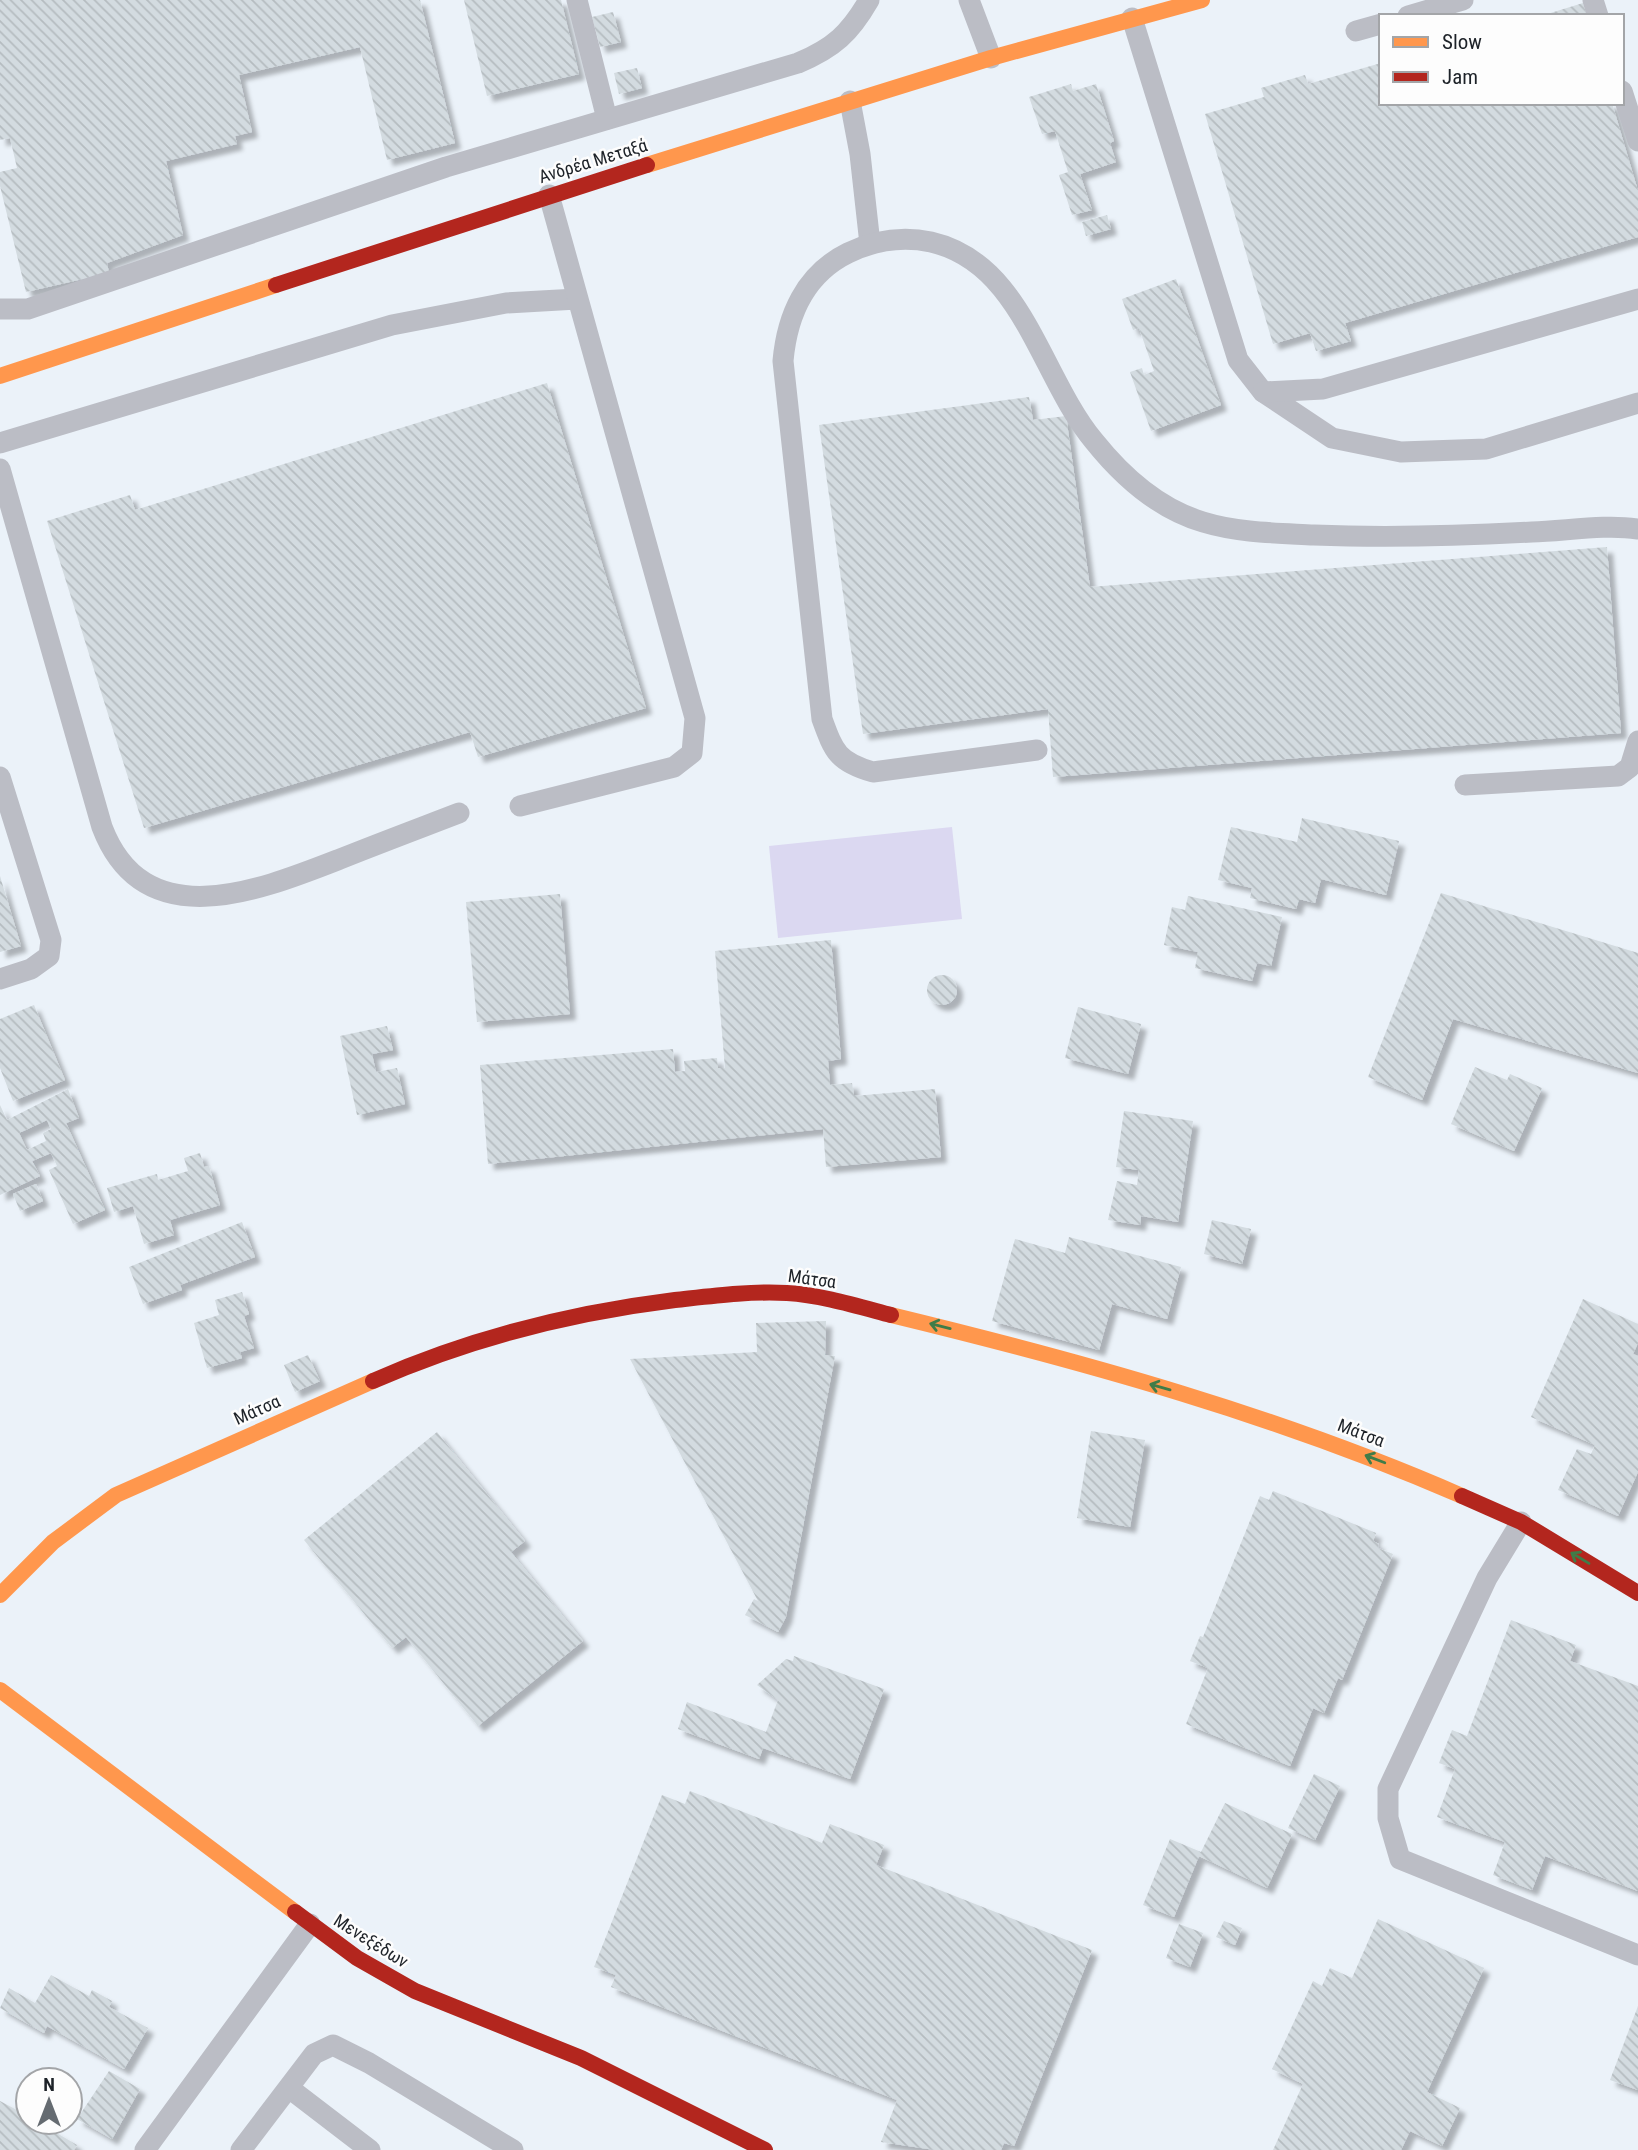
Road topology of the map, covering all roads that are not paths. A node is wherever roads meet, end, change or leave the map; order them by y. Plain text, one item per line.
1 (577, 0) edge
2 (869, 0) edge
3 (969, 0) edge
4 (1202, 0) edge
5 (1463, 0) edge
6 (1415, 14) edge
7 (1132, 18) junction
8 (1379, 25) edge
9 (1356, 31) dead end
10 (991, 58) junction
11 (1624, 97) edge
12 (850, 101) junction
13 (607, 119) junction
14 (1638, 141) edge
15 (549, 195) junction
16 (870, 244) junction
17 (577, 299) junction
18 (1638, 299) edge
19 (0, 310) edge
20 (0, 376) edge
21 (1263, 392) junction
22 (1638, 403) edge
23 (0, 443) edge
24 (0, 469) edge
25 (1638, 529) edge
26 (1638, 741) edge
27 (1037, 750) dead end
28 (0, 777) edge
29 (1465, 785) dead end
30 (520, 806) dead end
31 (459, 813) dead end
32 (0, 979) edge
33 (1521, 1522) junction
34 (1638, 1593) edge
35 (0, 1595) edge
36 (0, 1690) edge
37 (310, 1924) junction
38 (1638, 1955) edge
39 (289, 2088) junction
40 (145, 2150) edge
41 (241, 2150) edge
42 (370, 2150) edge
43 (513, 2150) edge
44 (765, 2150) edge

1 - 13 lane
2 - 13 lane
3 - 10 lane
4 - 7 street, Ανδρέα Μεταξά
5 - 6 lane
7 - 10 street, Ανδρέα Μεταξά
7 - 21 lane
8 - 9 lane
10 - 12 street, Ανδρέα Μεταξά
11 - 14 lane
12 - 15 street, Ανδρέα Μεταξά
12 - 16 lane
13 - 19 lane
15 - 17 lane
15 - 20 street, Ανδρέα Μεταξά
16 - 25 lane
16 - 27 lane
17 - 23 lane
17 - 30 lane
18 - 21 lane
21 - 22 lane
24 - 31 lane
26 - 29 lane
28 - 32 lane
34 -> 33 street, Μάτσα
33 -> 35 street, Μάτσα
33 - 38 lane
36 - 37 street, Μενεξέδων
37 - 40 lane
37 - 44 street, Μενεξέδων
39 - 41 lane
39 - 42 lane
39 - 43 lane

